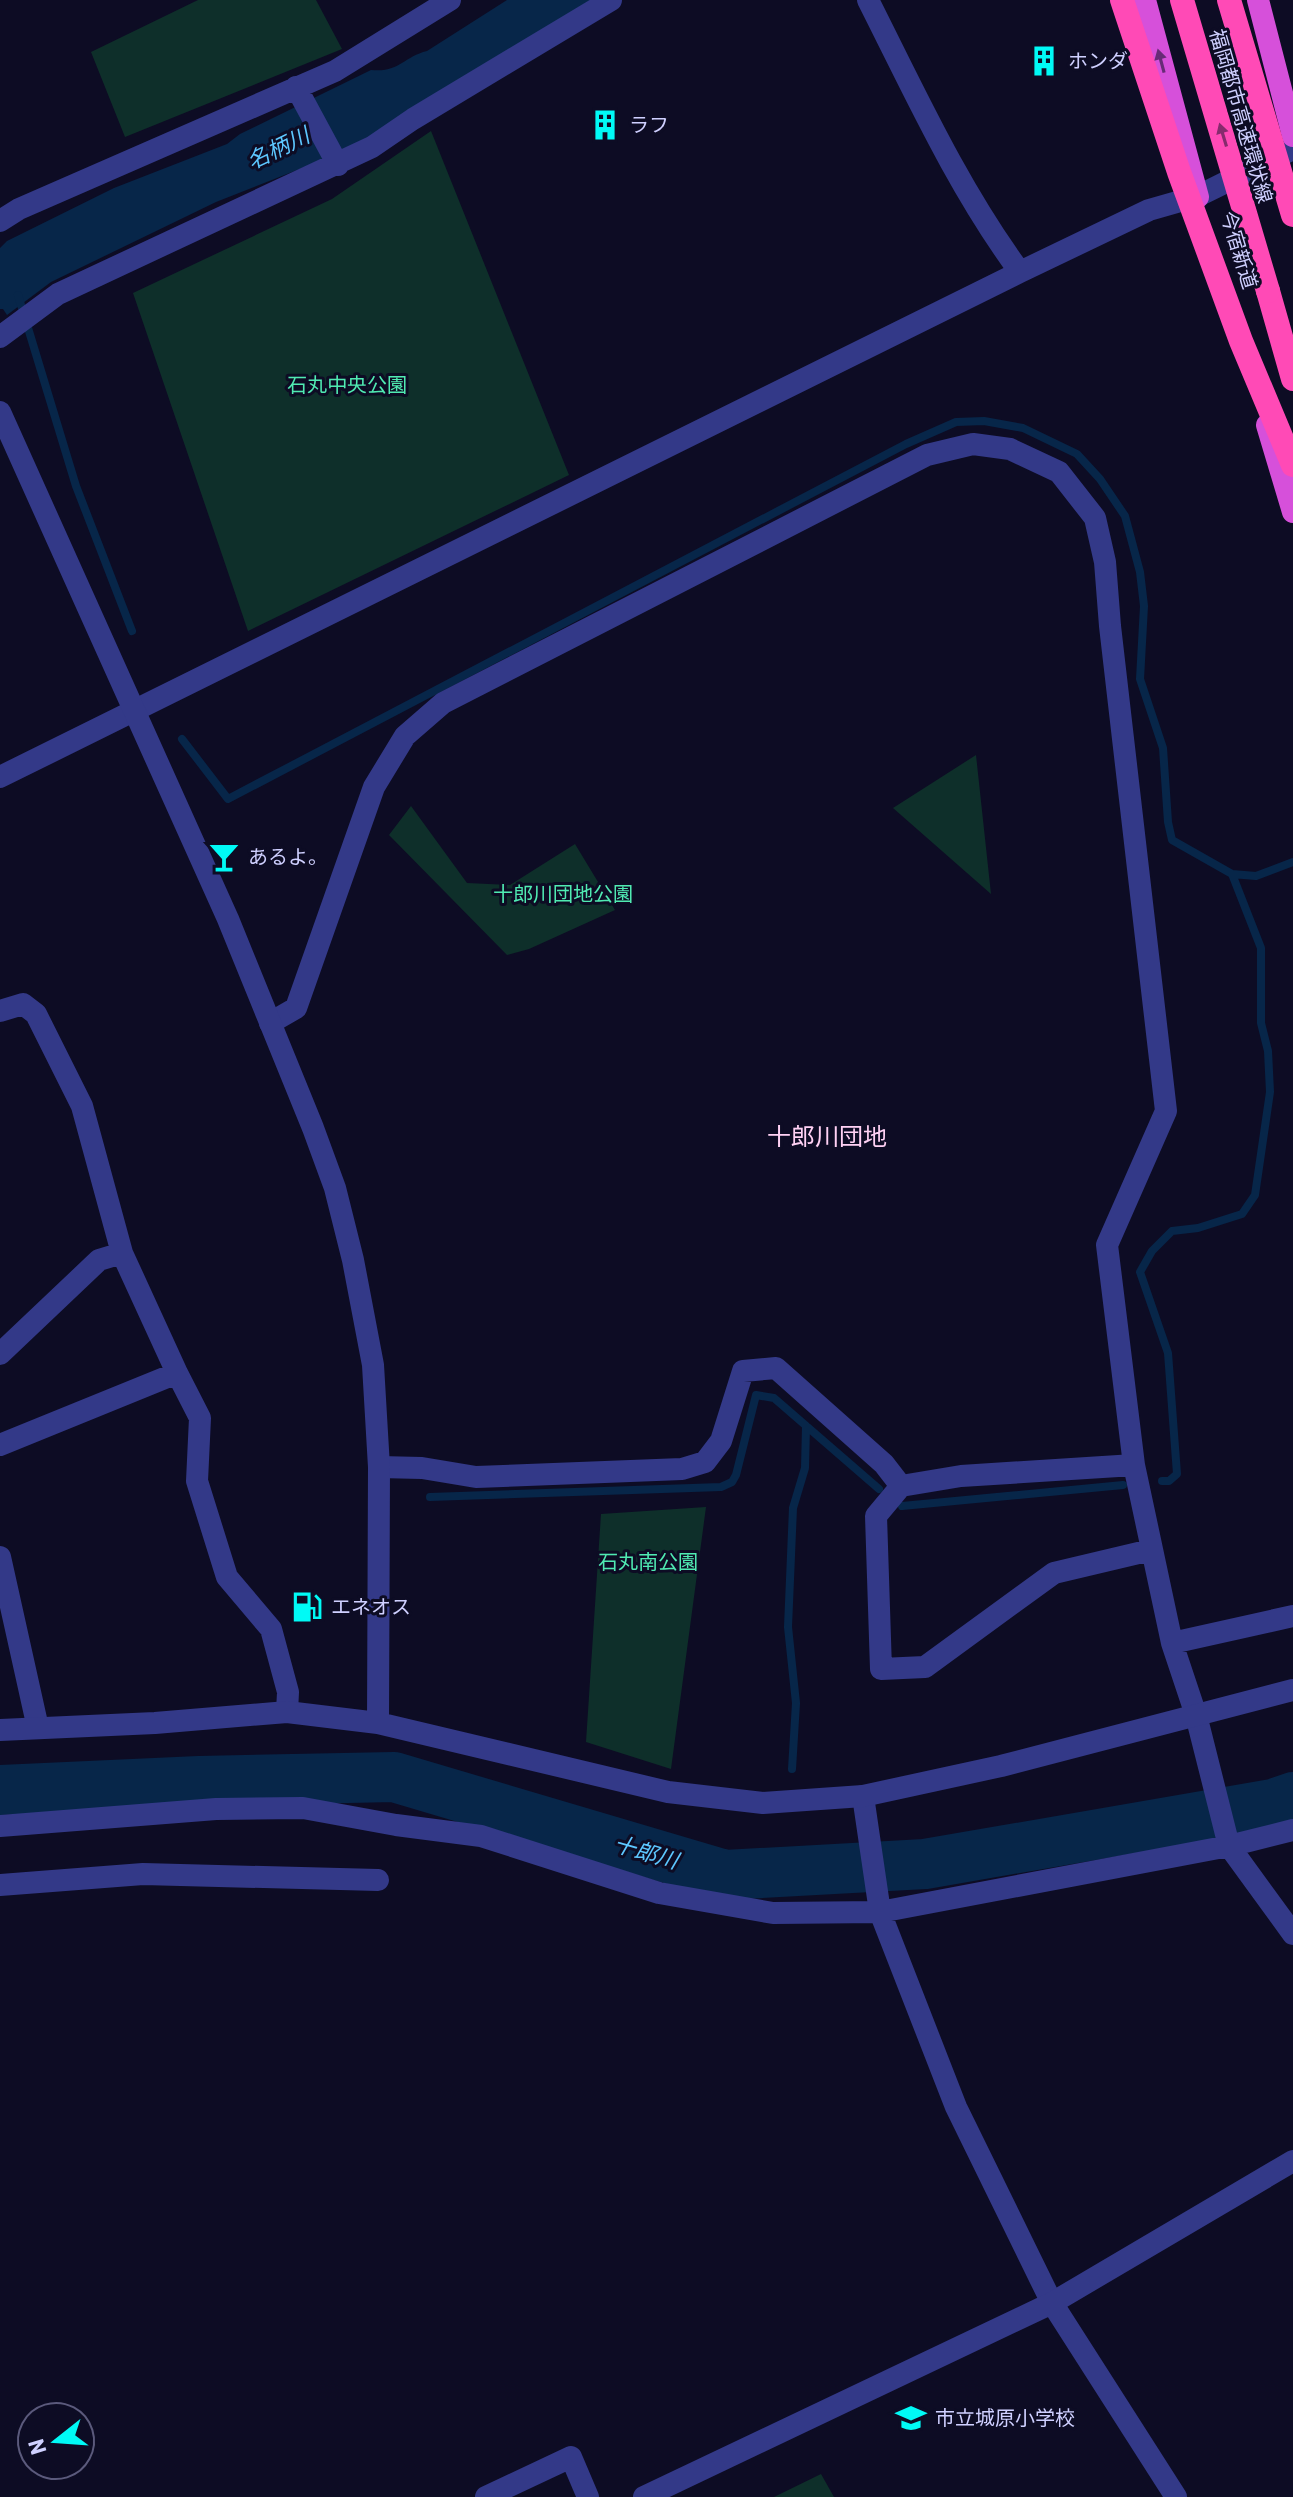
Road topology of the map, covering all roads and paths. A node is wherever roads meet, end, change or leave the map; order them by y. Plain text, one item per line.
1 (450, 0) edge
2 (611, 0) edge
3 (868, 0) edge
4 (1122, 0) edge
5 (1145, 0) edge
6 (1182, 0) edge
7 (1229, 0) edge
8 (1258, 0) edge
9 (296, 87) junction
10 (1293, 136) edge
11 (1293, 149) edge
12 (338, 165) junction
13 (1198, 196) junction
14 (1293, 215) edge
15 (0, 221) edge
16 (1020, 272) junction
17 (0, 337) edge
18 (1293, 379) edge
19 (0, 412) edge
20 (1293, 465) edge
21 (1293, 512) edge
22 (135, 709) junction
23 (0, 777) edge
24 (0, 1011) edge
25 (270, 1023) junction
26 (122, 1253) junction
27 (0, 1354) edge
28 (177, 1373) junction
29 (0, 1445) edge
30 (1134, 1465) junction
31 (379, 1467) junction
32 (901, 1486) junction
33 (1151, 1550) junction
34 (0, 1557) edge
35 (1293, 1616) edge
36 (1172, 1643) junction
37 (1293, 1690) edge
38 (287, 1712) junction
39 (1196, 1715) junction
40 (378, 1723) junction
41 (38, 1728) junction
42 (0, 1730) edge
43 (863, 1796) junction
44 (0, 1826) edge
45 (1293, 1830) edge
46 (1228, 1842) junction
47 (378, 1880) dead end
48 (0, 1885) edge
49 (880, 1912) junction
50 (1293, 1934) edge
51 (1293, 2161) edge
52 (1052, 2303) junction
53 (486, 2497) edge
54 (588, 2497) edge
55 (644, 2497) edge
56 (1176, 2497) edge

1 - 9 street
2 - 12 street
3 - 16 street
4 - 20 highway, bridge
13 -> 5 highway, 今宿新道
18 -> 6 highway, 福岡都市高速環状線, bridge
7 - 14 highway, bridge
8 - 10 highway
9 - 12 street
9 - 15 street
11 - 13 street
12 - 17 street
13 - 16 street
13 - 21 highway, 今宿新道
16 - 22 street
19 - 22 street
22 - 23 street
22 - 25 street
24 - 26 street
25 - 30 street
25 - 31 street
26 - 27 street
26 - 28 street
28 - 29 street
28 - 38 street
30 - 32 street
30 - 33 street
31 - 32 street
31 - 40 street
32 - 33 street
33 - 36 street
34 - 41 street
35 - 36 street
36 - 39 street
37 - 39 street
38 - 40 street
38 - 41 street
39 - 43 street
39 - 46 street
40 - 43 street
41 - 42 street
43 - 49 street
44 - 49 street
45 - 46 street
46 - 49 street
46 - 50 street
47 - 48 street
49 - 52 street
51 - 52 street
52 - 55 street
52 - 56 street
53 - 54 street

